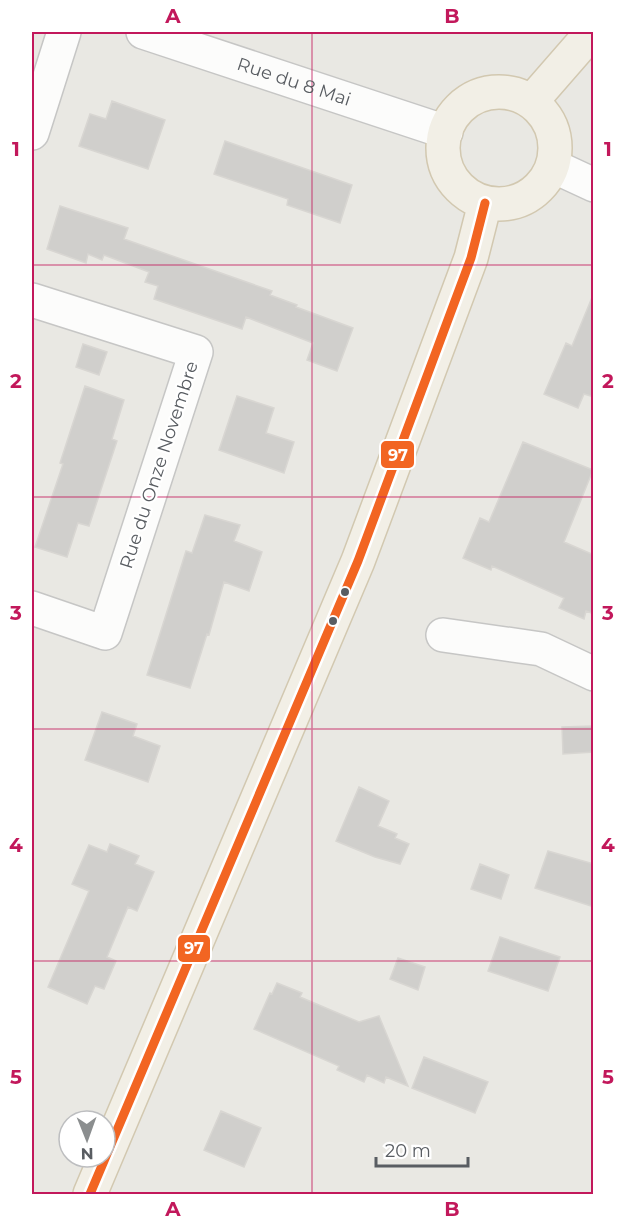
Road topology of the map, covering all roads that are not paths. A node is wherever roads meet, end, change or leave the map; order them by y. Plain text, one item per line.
1 (64, 32) edge
2 (142, 32) edge
3 (592, 32) edge
4 (39, 83) edge
5 (531, 102) junction
6 (446, 132) junction
7 (32, 133) edge
8 (553, 166) junction
9 (594, 184) edge
10 (485, 203) junction
11 (32, 300) edge
12 (32, 608) edge
13 (443, 635) dead end
14 (594, 674) edge
15 (90, 1194) edge

1 - 4 street
2 - 6 street, Rue du 8 Mai
3 - 5 main road
4 - 7 street
5 - 6 main road
5 - 8 main road
6 - 10 main road
8 - 9 street
8 - 10 main road
10 - 15 main road
11 - 12 street, Rue du Onze Novembre
13 - 14 street

